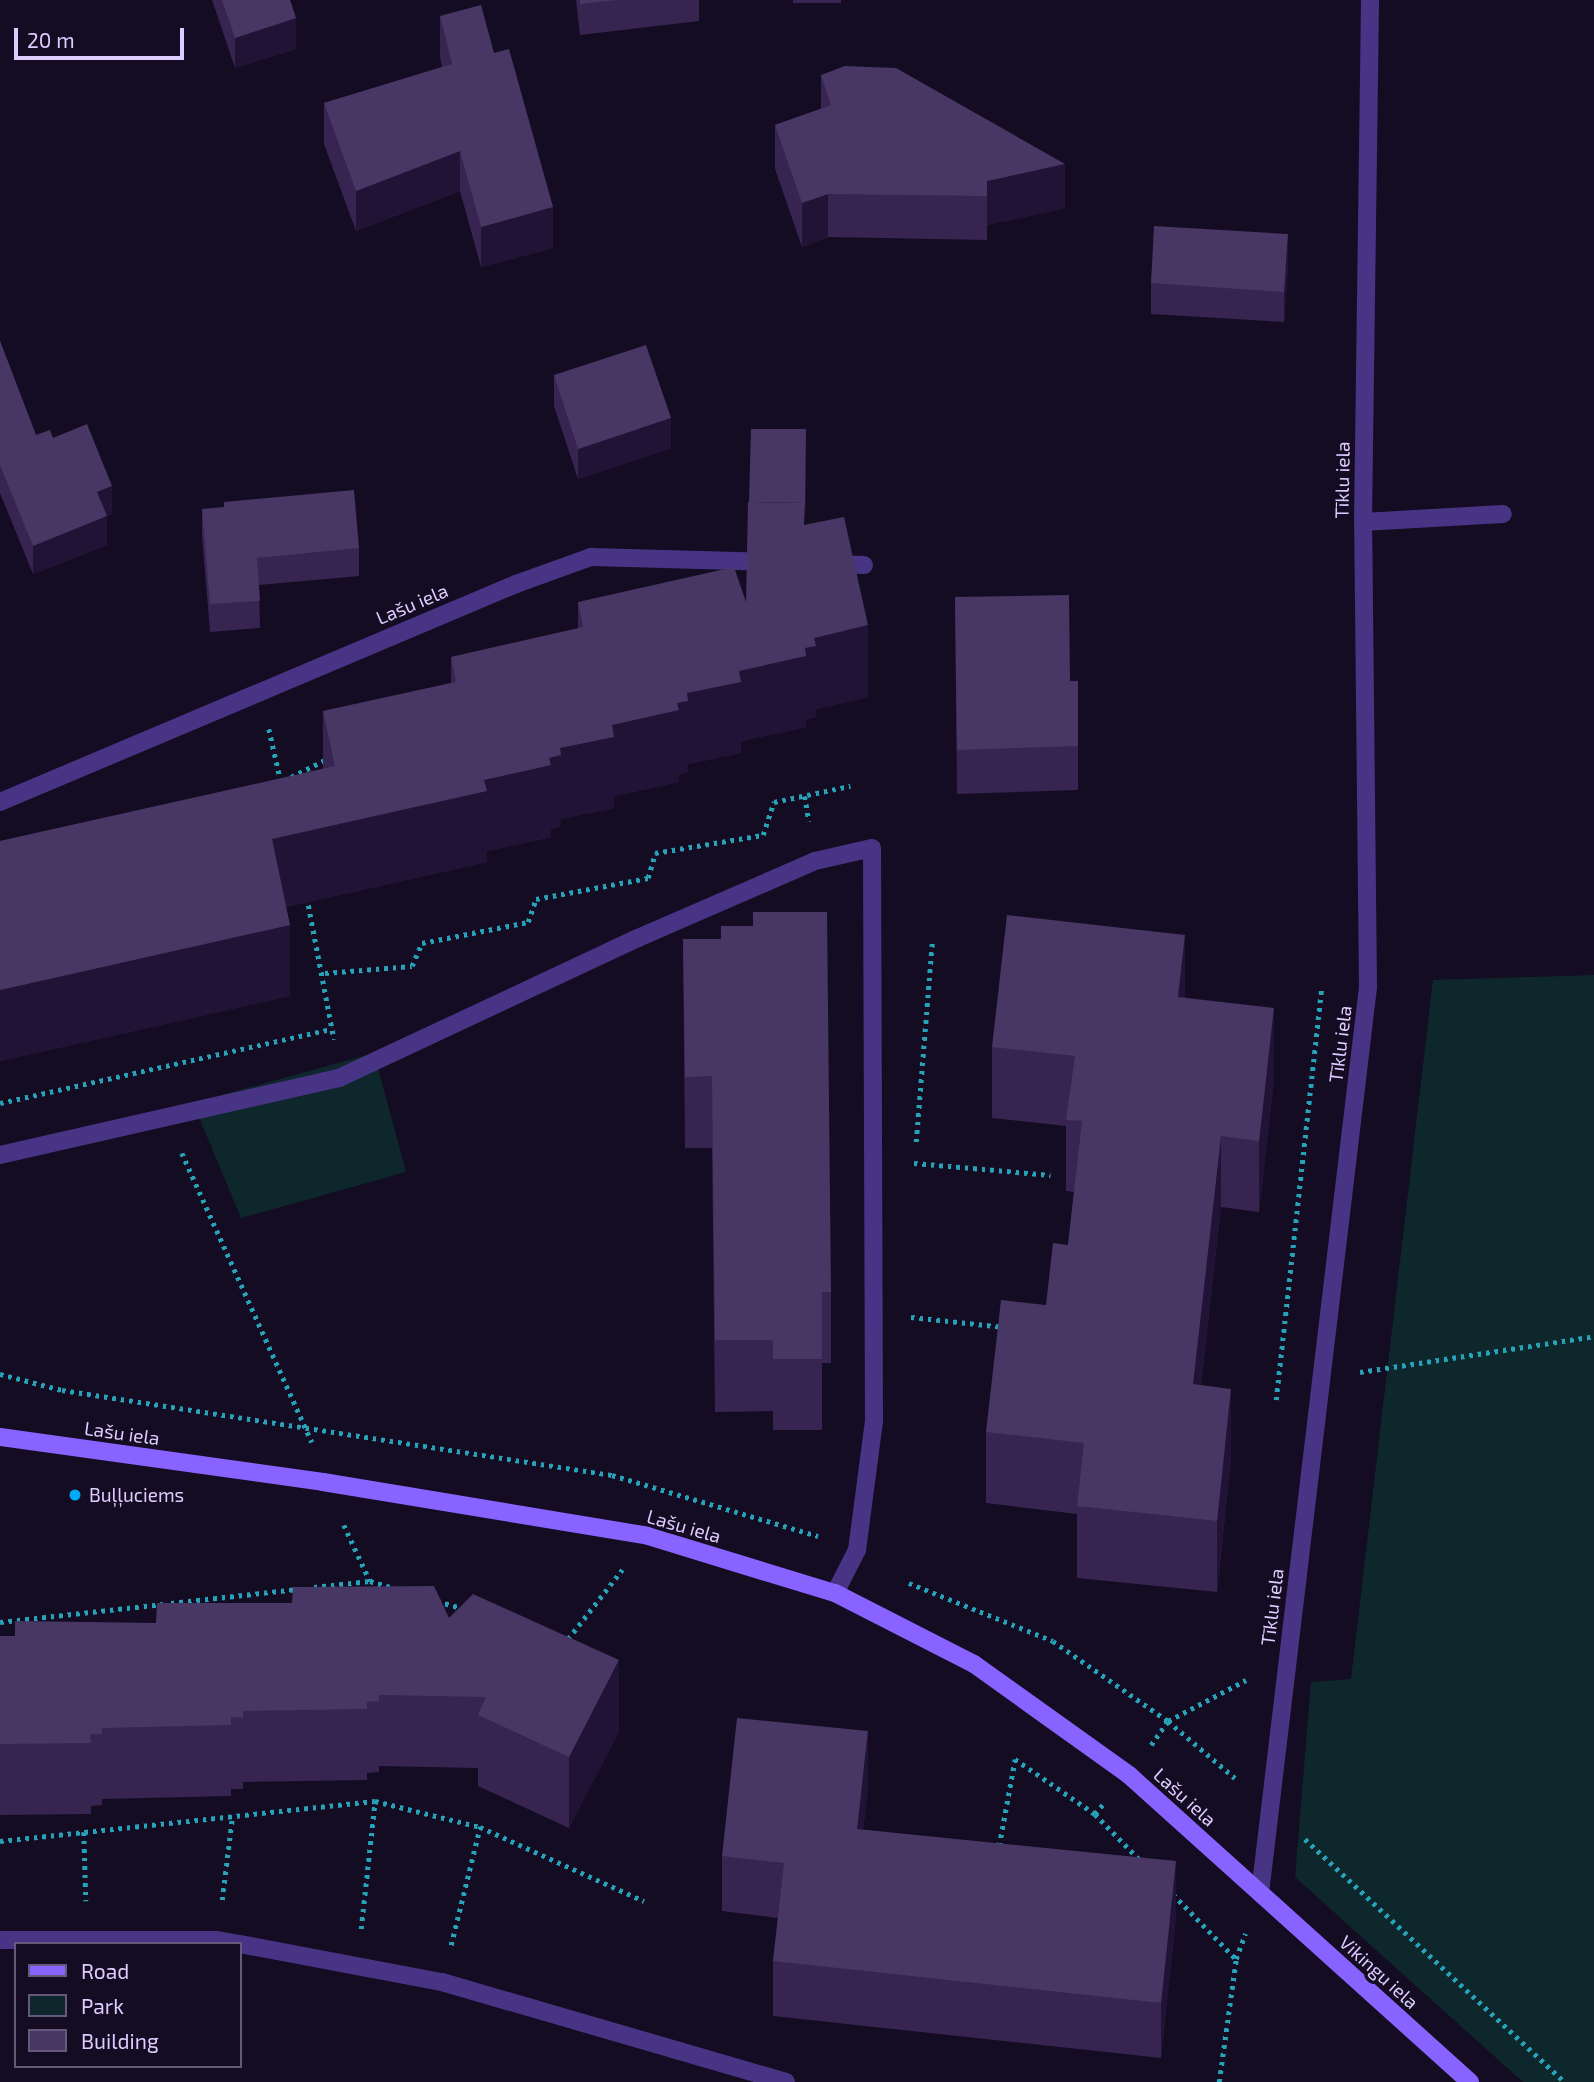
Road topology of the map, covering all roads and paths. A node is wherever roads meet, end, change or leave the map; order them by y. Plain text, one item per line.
1 (1370, 0) edge
2 (1503, 514) dead end
3 (1363, 522) junction
4 (864, 565) dead end
5 (260, 691) junction
6 (330, 758) edge
7 (281, 782) junction
8 (850, 786) dead end
9 (269, 788) edge
10 (284, 796) edge
11 (0, 802) edge
12 (306, 890) edge
13 (325, 973) junction
14 (1321, 990) dead end
15 (332, 1029) junction
16 (339, 1079) junction
17 (0, 1103) edge
18 (167, 1121) junction
19 (0, 1155) edge
20 (914, 1163) dead end
21 (1050, 1175) dead end
22 (904, 1316) dead end
23 (1011, 1328) edge
24 (1594, 1336) edge
25 (1321, 1377) junction
26 (1277, 1384) junction
27 (1276, 1411) dead end
28 (0, 1437) edge
29 (323, 1482) junction
30 (648, 1536) junction
31 (370, 1581) junction
32 (397, 1589) edge
33 (835, 1593) junction
34 (423, 1597) edge
35 (476, 1612) edge
36 (0, 1622) edge
37 (556, 1636) edge
38 (1253, 1677) dead end
39 (1129, 1774) junction
40 (375, 1801) junction
41 (1095, 1814) junction
42 (232, 1818) junction
43 (480, 1827) junction
44 (84, 1832) junction
45 (0, 1841) edge
46 (999, 1851) edge
47 (1142, 1862) edge
48 (1170, 1891) edge
49 (1260, 1893) junction
50 (644, 1901) dead end
51 (0, 1940) edge
52 (217, 1940) junction
53 (87, 1941) junction
54 (228, 1942) edge
55 (242, 1945) edge
56 (1236, 1959) junction
57 (356, 1965) junction
58 (442, 1982) junction
59 (786, 2082) edge
60 (1219, 2082) edge
61 (1470, 2082) edge

1 - 3 street, Tīklu iela
2 - 3 street
3 - 25 street, Tīklu iela
4 - 5 street, Lašu iela
5 - 7 path
5 - 11 street, Lašu iela
6 - 7 path
7 - 9 path
7 - 10 path
8 - 13 path
12 - 13 path
13 - 15 path
14 - 26 path
15 - 16 path
15 - 17 path
16 - 18 street
16 - 33 street
18 - 19 street
18 - 29 path
20 - 21 path
22 - 23 path
24 - 25 path
25 - 26 path
25 - 49 street, Tīklu iela
26 - 27 path
28 - 29 street, Lašu iela
29 - 30 street, Lašu iela
29 - 31 path
30 - 33 street, Lašu iela
30 - 37 path
31 - 32 path
31 - 36 path
33 - 39 street, Lašu iela
34 - 35 path
38 - 39 path
39 - 41 path
39 - 49 street, Lašu iela
40 - 42 path
40 - 43 path
40 - 57 path
41 - 46 path
41 - 47 path
42 - 44 path
42 - 52 path
43 - 50 path
43 - 58 path
44 - 45 path
44 - 53 path
48 - 56 path
49 - 56 path
49 - 61 street, Vikingu iela
51 - 53 street
52 - 53 street
52 - 54 street
55 - 57 street
56 - 60 path
57 - 58 street
58 - 59 street

